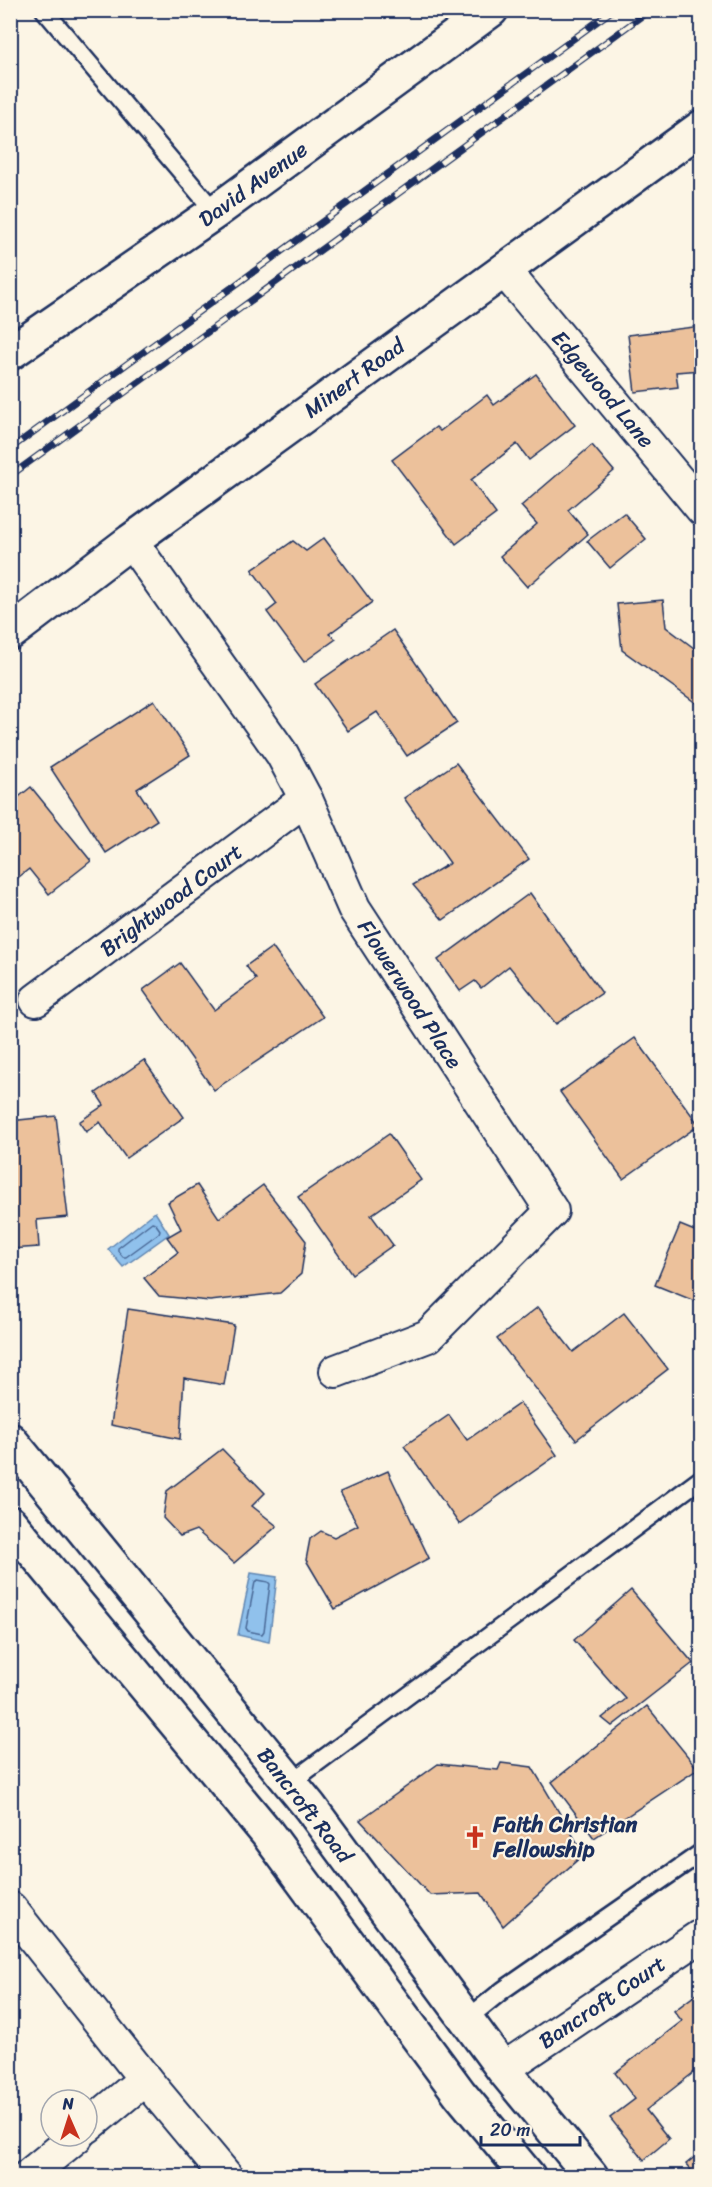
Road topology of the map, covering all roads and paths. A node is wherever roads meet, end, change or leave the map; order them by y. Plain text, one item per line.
1 (44, 10) edge
2 (491, 10) edge
3 (702, 127) edge
4 (215, 212) junction
5 (504, 270) junction
6 (10, 353) edge
7 (702, 509) edge
8 (131, 541) junction
9 (10, 633) edge
10 (306, 799) junction
11 (36, 1000) dead end
12 (336, 1371) dead end
13 (10, 1440) edge
14 (702, 1478) edge
15 (10, 1523) edge
16 (290, 1783) junction
17 (702, 1852) edge
18 (10, 1908) edge
19 (702, 1935) edge
20 (467, 2019) junction
21 (503, 2069) junction
22 (145, 2079) junction
23 (99, 2117) edge
24 (62, 2148) edge
25 (28, 2176) edge
26 (226, 2176) edge
27 (528, 2176) edge
28 (591, 2176) edge

1 - 4 lane
2 - 4 street, David Avenue
3 - 5 street, Minert Road
4 - 6 street, David Avenue
5 - 7 street, Edgewood Lane
5 - 8 street, Minert Road
8 - 9 street, Minert Road
8 - 10 street, Flowerwood Place
10 - 11 street, Brightwood Court
10 - 12 street, Flowerwood Place
13 - 16 street, Bancroft Road
14 - 16 lane
15 - 27 street, Bancroft Road
16 - 20 street, Bancroft Road
17 - 20 lane
18 - 22 street
19 - 21 street, Bancroft Court
20 - 21 street, Bancroft Road
21 - 28 street, Bancroft Road
22 - 23 street
22 - 26 street
24 - 25 street

